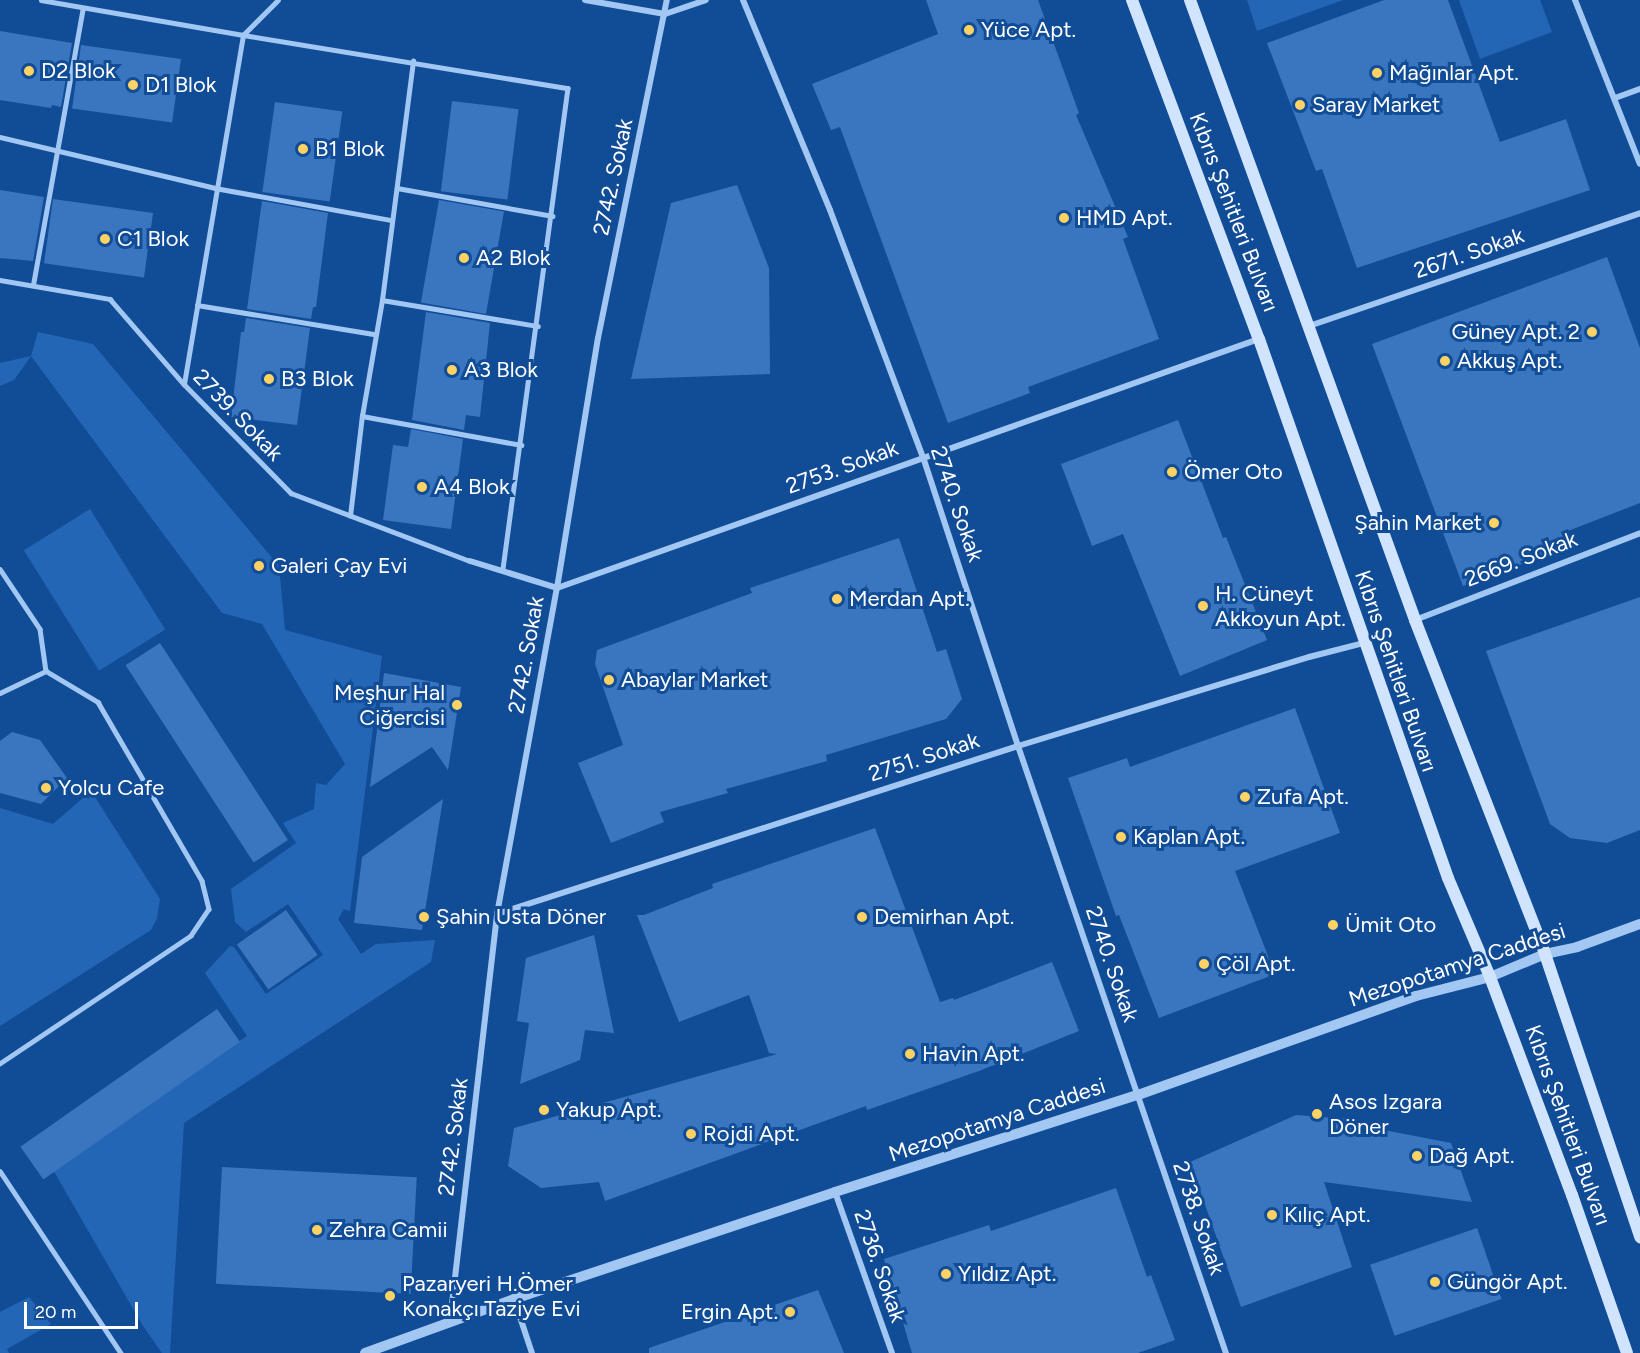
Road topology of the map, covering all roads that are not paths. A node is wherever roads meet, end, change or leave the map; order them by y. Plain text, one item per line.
1 (41, 0) edge
2 (278, 0) edge
3 (585, 0) edge
4 (667, 0) edge
5 (706, 0) edge
6 (743, 0) edge
7 (1132, 0) edge
8 (1190, 0) edge
9 (1575, 0) edge
10 (83, 8) junction
11 (665, 14) junction
12 (243, 35) junction
13 (413, 61) junction
14 (1640, 89) edge
15 (1615, 98) junction
16 (0, 137) edge
17 (59, 150) junction
18 (1640, 164) edge
19 (215, 188) junction
20 (397, 188) junction
21 (1640, 213) edge
22 (552, 216) junction
23 (391, 220) junction
24 (0, 280) edge
25 (33, 285) junction
26 (382, 300) junction
27 (197, 305) junction
28 (538, 326) junction
29 (1310, 326) junction
30 (375, 334) junction
31 (1258, 339) junction
32 (184, 384) junction
33 (362, 416) junction
34 (521, 445) junction
35 (923, 457) junction
36 (350, 516) junction
37 (1640, 533) edge
38 (470, 561) joint
39 (0, 569) edge
40 (503, 570) junction
41 (557, 588) junction
42 (1415, 620) junction
43 (1364, 643) junction
44 (46, 671) junction
45 (0, 693) edge
46 (1018, 746) junction
47 (497, 914) junction
48 (1640, 924) edge
49 (1545, 954) junction
50 (1490, 977) junction
51 (0, 1064) edge
52 (1138, 1095) junction
53 (0, 1171) edge
54 (835, 1192) junction
55 (1640, 1237) edge
56 (514, 1299) junction
57 (450, 1321) junction
58 (121, 1353) edge
59 (365, 1353) edge
60 (532, 1353) edge
61 (892, 1353) edge
62 (1226, 1353) edge
63 (1628, 1353) edge

1 - 10 lane
2 - 12 lane
3 - 11 street
4 - 11 street, 2742. Sokak
5 - 11 street
6 - 35 street, 2740. Sokak
7 - 31 main road, Kıbrıs Şehitleri Bulvarı
8 - 29 main road, Kıbrıs Şehitleri Bulvarı
9 - 15 street
10 - 12 lane
10 - 17 lane
11 - 41 street, 2742. Sokak
12 - 13 lane
12 - 19 lane
13 - 20 lane
13 - 22 lane
14 - 15 street
15 - 18 street
16 - 17 lane
17 - 19 lane
17 - 25 lane
19 - 23 lane
19 - 27 lane
20 - 22 lane
20 - 23 lane
21 - 29 street, 2671. Sokak
22 - 28 lane
23 - 26 lane
24 - 25 lane, 2739. Sokak
25 - 32 lane, 2739. Sokak
26 - 28 lane
26 - 30 lane
27 - 30 lane
27 - 32 lane
28 - 34 lane
29 - 42 main road, Kıbrıs Şehitleri Bulvarı
30 - 33 lane
31 - 35 street, 2753. Sokak
31 - 43 main road, Kıbrıs Şehitleri Bulvarı
32 - 36 lane, 2739. Sokak
33 - 34 lane
33 - 36 lane
34 - 40 lane
35 - 41 street, 2753. Sokak
35 - 46 street, 2740. Sokak
36 - 38 lane, 2739. Sokak
37 - 42 street, 2669. Sokak
38 - 40 street
39 - 44 lane
40 - 41 street
41 - 47 street, 2742. Sokak
42 - 49 main road, Kıbrıs Şehitleri Bulvarı
43 - 46 street, 2751. Sokak
43 - 50 main road, Kıbrıs Şehitleri Bulvarı
44 - 45 lane
44 - 51 lane
46 - 47 street, 2751. Sokak
46 - 52 street, 2740. Sokak
47 - 57 street, 2742. Sokak
48 - 49 street, Mezopotamya Caddesi
49 - 50 street, Mezopotamya Caddesi
49 - 55 main road, Kıbrıs Şehitleri Bulvarı
50 - 52 street, Mezopotamya Caddesi
50 - 63 main road, Kıbrıs Şehitleri Bulvarı
52 - 54 street, Mezopotamya Caddesi
52 - 62 street, 2738. Sokak
53 - 58 lane
54 - 56 street, Mezopotamya Caddesi
54 - 61 street, 2736. Sokak
56 - 57 street, Mezopotamya Caddesi
56 - 60 street
57 - 59 street, Mezopotamya Caddesi

